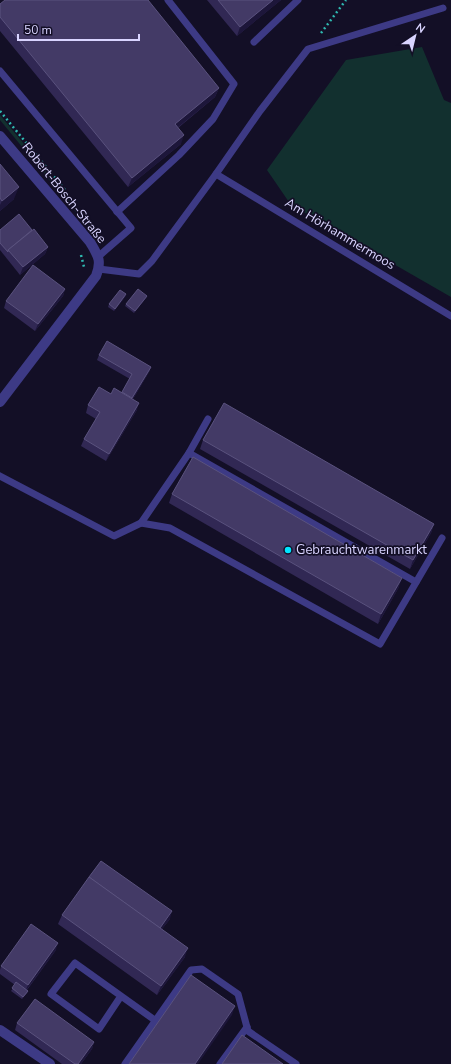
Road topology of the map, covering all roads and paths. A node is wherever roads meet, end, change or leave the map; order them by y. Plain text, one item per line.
1 (168, 0) edge
2 (298, 0) edge
3 (346, 0) edge
4 (443, 8) dead end
5 (254, 42) dead end
6 (308, 49) junction
7 (0, 71) edge
8 (0, 111) edge
9 (0, 136) edge
10 (216, 174) junction
11 (65, 190) dead end
12 (117, 212) junction
13 (80, 253) dead end
14 (99, 256) junction
15 (98, 269) junction
16 (84, 270) dead end
17 (451, 316) edge
18 (0, 402) edge
19 (208, 419) dead end
20 (189, 453) junction
21 (0, 476) edge
22 (141, 523) junction
23 (442, 538) dead end
24 (416, 582) junction
25 (121, 996) junction
26 (156, 1021) junction
27 (247, 1027) junction
28 (0, 1030) edge
29 (50, 1064) edge
30 (125, 1064) edge
31 (220, 1064) edge
32 (296, 1064) edge

1 - 12 lane
2 - 5 lane
3 - 6 path
4 - 6 lane
6 - 10 lane
7 - 12 lane
8 - 11 path
9 - 14 street, Robert-Bosch-Straße
10 - 15 lane
10 - 17 lane, Am Hörhammermoos
12 - 14 lane
13 - 16 path
14 - 15 street, Robert-Bosch-Straße
15 - 18 street
19 - 20 lane
20 - 22 lane
20 - 24 lane
21 - 22 lane
22 - 24 lane
23 - 24 lane
25 - 25 lane
25 - 26 lane
26 - 27 lane
26 - 30 lane
27 - 31 lane
27 - 32 lane
28 - 29 street

